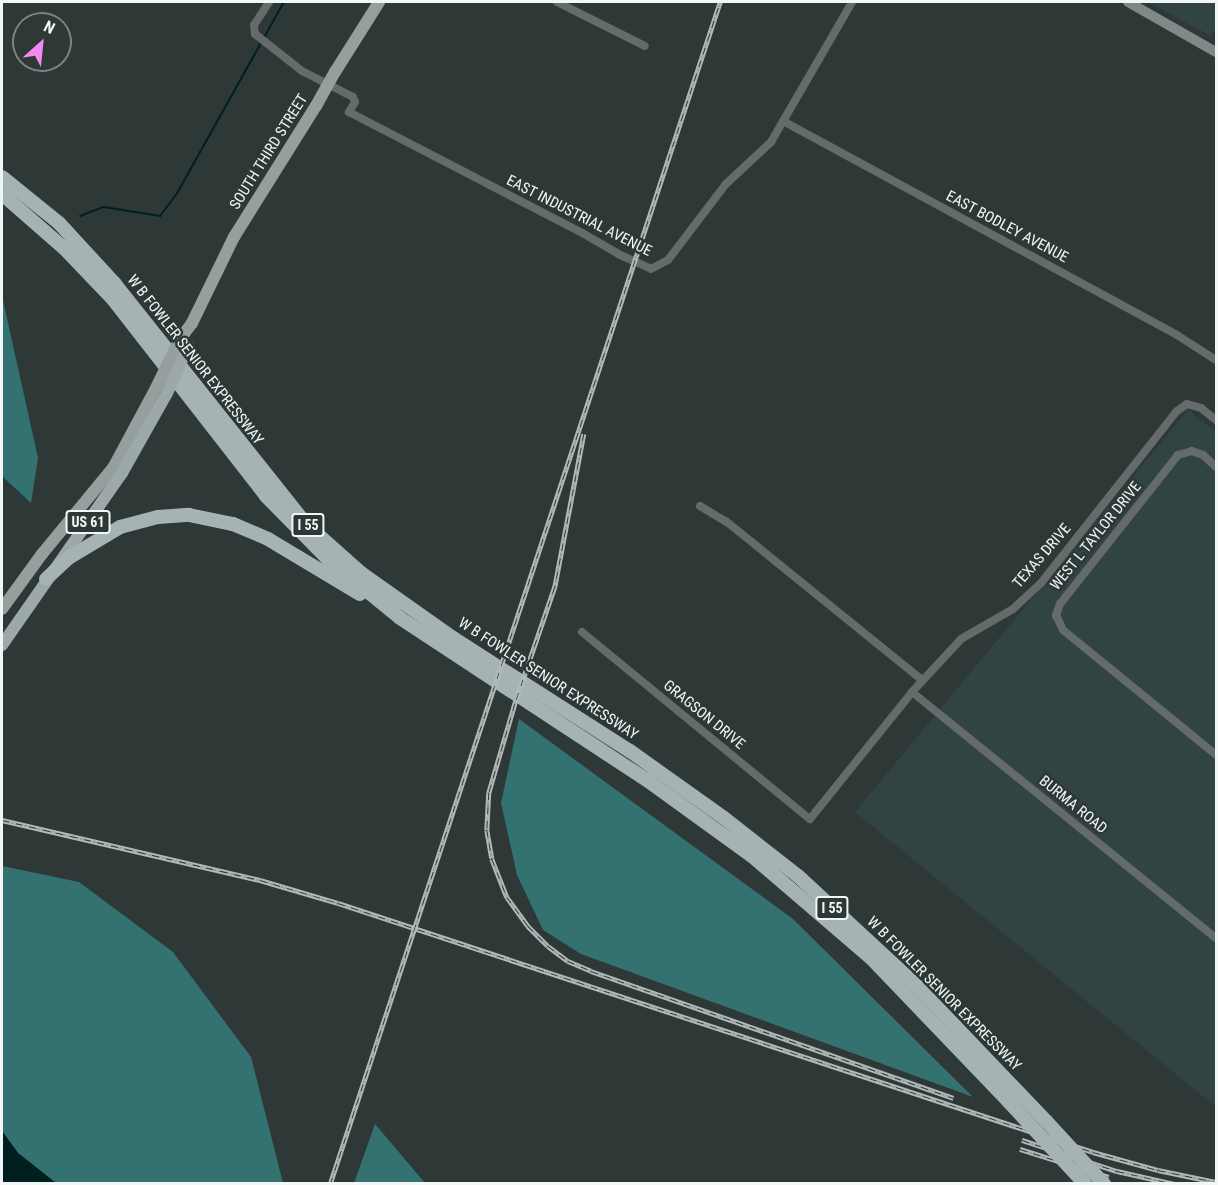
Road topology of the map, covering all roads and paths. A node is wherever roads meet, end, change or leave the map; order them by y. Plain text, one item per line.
1 (269, 2) edge
2 (379, 2) edge
3 (557, 2) edge
4 (852, 2) edge
5 (1128, 2) edge
6 (645, 46) dead end
7 (1216, 52) edge
8 (783, 121) junction
9 (2, 177) edge
10 (2, 194) edge
11 (184, 343) joint
12 (1216, 360) edge
13 (162, 390) junction
14 (1216, 420) edge
15 (1216, 466) edge
16 (700, 506) dead end
17 (46, 579) junction
18 (2, 609) edge
19 (400, 618) junction
20 (582, 632) dead end
21 (2, 645) edge
22 (923, 681) junction
23 (912, 693) junction
24 (1216, 755) edge
25 (810, 819) joint
26 (1216, 938) edge
27 (1085, 1184) edge
28 (1104, 1184) edge

1 - 8 street, EAST INDUSTRIAL AVENUE
2 - 11 main road, SOUTH THIRD STREET / US 61, bridge
3 - 6 street
4 - 8 street
5 - 7 main road
8 - 12 street, EAST BODLEY AVENUE
9 - 28 highway, W B FOWLER SENIOR EXPRESSWAY / I 55, bridge
10 - 19 highway, W B FOWLER SENIOR EXPRESSWAY / I 55
11 - 13 highway, SOUTH THIRD STREET / US 61, bridge
13 - 17 highway, SOUTH THIRD STREET / US 61
13 - 18 main road, SOUTH THIRD STREET / US 61
14 - 22 street, TEXAS DRIVE
15 - 24 street, WEST L TAYLOR DRIVE
16 - 22 street
17 - 19 highway
17 - 21 highway, SOUTH THIRD STREET / US 61
19 - 27 highway, W B FOWLER SENIOR EXPRESSWAY / I 55, bridge
20 - 25 street, GRAGSON DRIVE
22 - 23 street, TEXAS DRIVE
23 - 25 street, TEXAS DRIVE
23 - 26 street, BURMA ROAD

